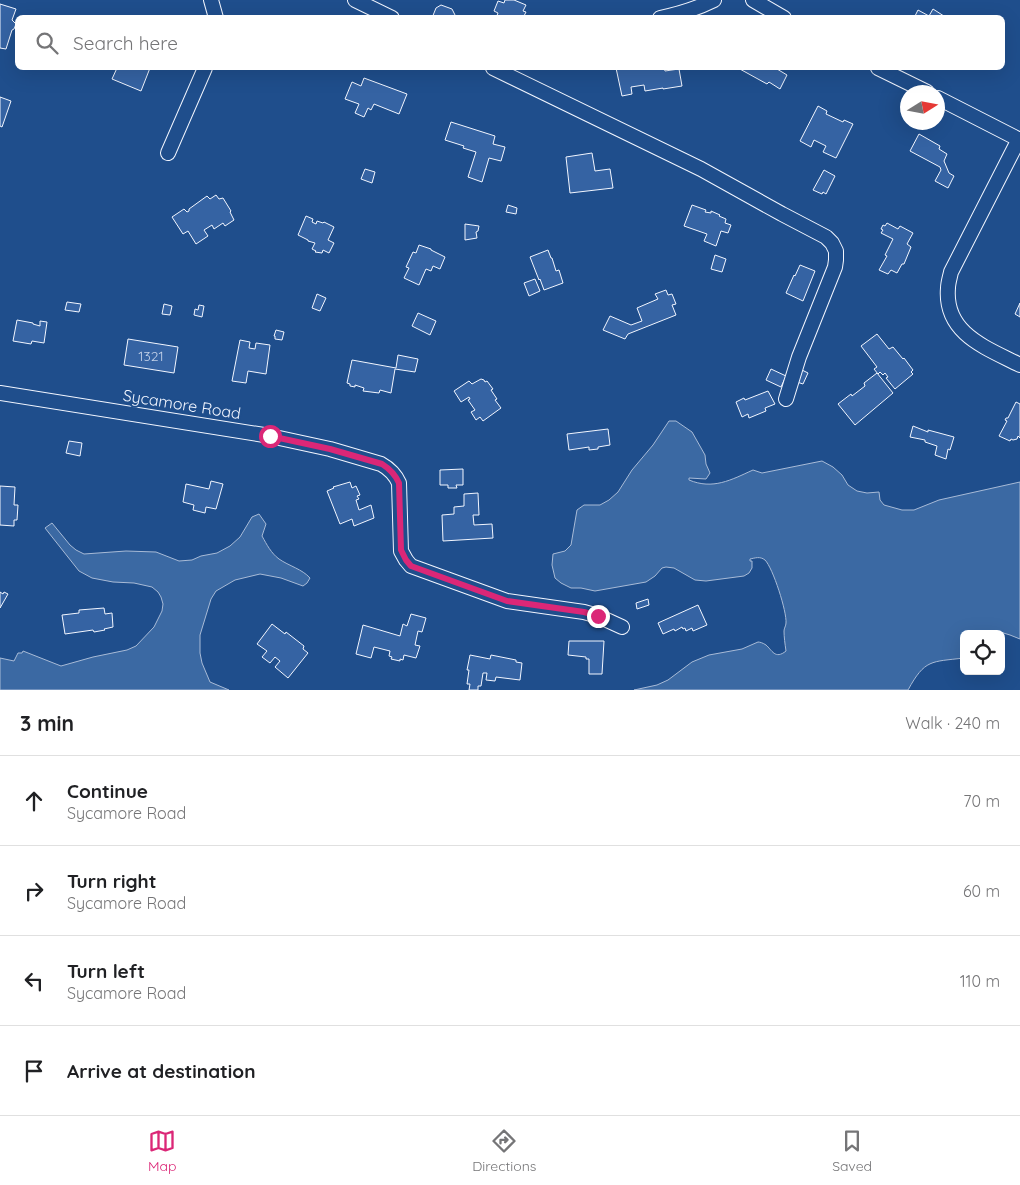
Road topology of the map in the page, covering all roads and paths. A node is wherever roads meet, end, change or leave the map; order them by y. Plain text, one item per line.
1 (211, 0) edge
2 (355, 0) edge
3 (714, 0) edge
4 (752, 0) edge
5 (215, 15) edge
6 (386, 15) edge
7 (677, 15) edge
8 (779, 15) edge
9 (205, 70) edge
10 (497, 70) edge
11 (882, 70) edge
12 (913, 85) edge
13 (945, 102) edge
14 (1020, 139) edge
15 (168, 153) dead end
16 (1020, 365) edge
17 (0, 393) edge
18 (786, 399) dead end
19 (622, 627) dead end

1 - 5 street
2 - 6 street
3 - 7 street
4 - 8 street
9 - 15 street
10 - 18 street
11 - 12 street
13 - 14 street
14 - 16 street
17 - 19 street, Sycamore Road

